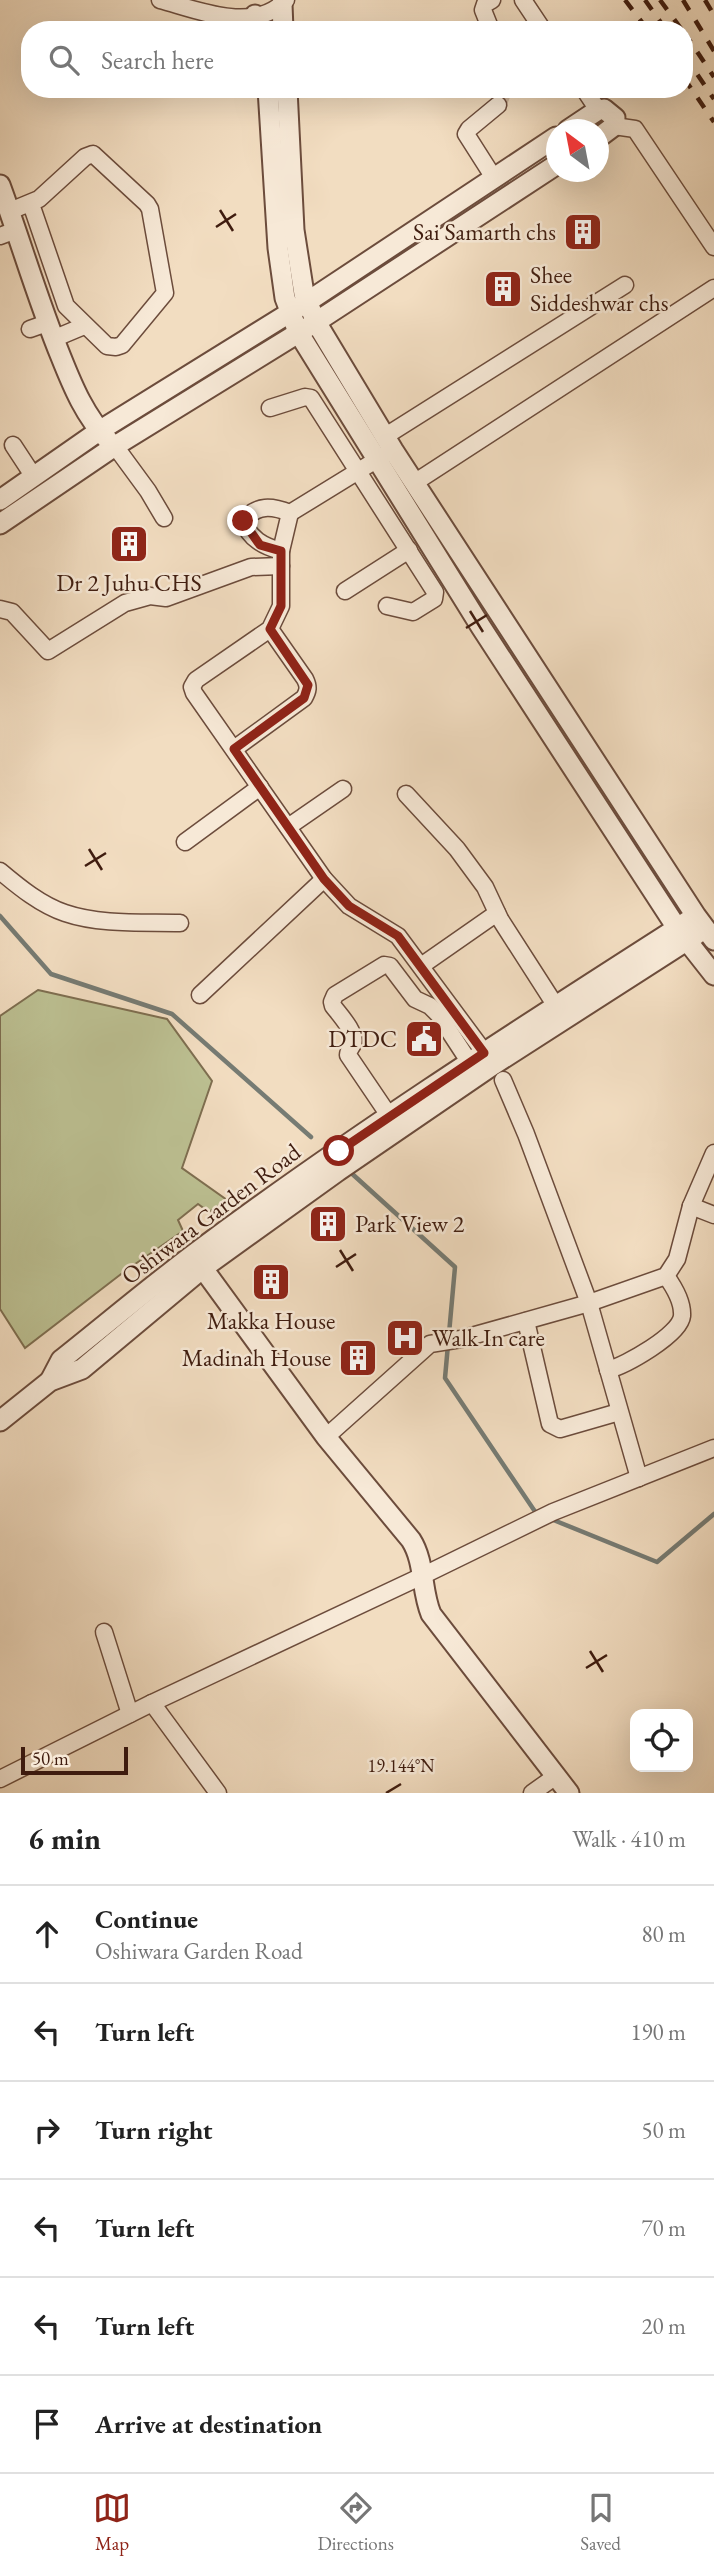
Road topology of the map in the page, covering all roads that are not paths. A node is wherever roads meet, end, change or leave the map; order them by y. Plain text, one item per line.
1 (160, 0) edge
2 (492, 0) edge
3 (523, 0) edge
4 (284, 2) edge
5 (247, 21) edge
6 (260, 21) edge
7 (284, 21) edge
8 (487, 21) edge
9 (537, 21) edge
10 (269, 98) edge
11 (287, 98) edge
12 (590, 98) edge
13 (498, 105) tunnel mouth
14 (598, 110) junction
15 (584, 119) edge
16 (614, 126) junction
17 (609, 130) edge
18 (546, 143) edge
19 (546, 172) edge
20 (494, 178) junction
21 (0, 185) edge
22 (31, 204) junction
23 (8, 226) edge
24 (401, 239) junction
25 (714, 247) edge
26 (414, 258) junction
27 (625, 285) dead end
28 (714, 288) edge
29 (307, 302) junction
30 (290, 313) junction
31 (316, 322) junction
32 (84, 326) junction
33 (44, 330) junction
34 (298, 332) junction
35 (270, 408) dead end
36 (99, 431) junction
37 (13, 445) dead end
38 (115, 446) junction
39 (385, 449) junction
40 (358, 471) junction
41 (34, 477) junction
42 (414, 483) junction
43 (0, 500) edge
44 (290, 513) junction
45 (164, 518) dead end
46 (0, 524) edge
47 (409, 550) junction
48 (281, 559) junction
49 (345, 590) dead end
50 (387, 606) dead end
51 (0, 609) edge
52 (270, 629) junction
53 (234, 749) junction
54 (260, 787) junction
55 (343, 789) dead end
56 (407, 794) dead end
57 (288, 827) junction
58 (185, 842) dead end
59 (0, 872) edge
60 (324, 879) junction
61 (497, 913) junction
62 (180, 923) dead end
63 (705, 928) edge
64 (682, 934) junction
65 (421, 966) junction
66 (714, 975) edge
67 (200, 995) dead end
68 (561, 1012) junction
69 (488, 1065) junction
70 (390, 1117) junction
71 (714, 1155) edge
72 (691, 1206) junction
73 (714, 1214) edge
74 (198, 1262) junction
75 (666, 1276) junction
76 (589, 1303) junction
77 (526, 1321) junction
78 (608, 1370) junction
79 (619, 1412) junction
80 (0, 1421) edge
81 (326, 1437) junction
82 (714, 1448) edge
83 (639, 1478) junction
84 (422, 1576) junction
85 (104, 1632) dead end
86 (152, 1703) junction
87 (130, 1714) junction
88 (556, 1776) junction
89 (0, 1779) edge
90 (218, 1793) edge
91 (533, 1793) edge
92 (569, 1793) edge

1 - 5 street
2 - 8 street
3 - 9 street
4 - 6 street
4 - 7 street
10 - 30 street
11 - 29 street
12 - 14 street
13 - 20 street
14 - 15 street
14 - 16 street
16 - 17 street
16 - 25 street
18 - 20 street
19 - 26 street
20 - 24 street
21 - 23 street
22 - 23 street
22 - 32 street
22 - 32 street
23 - 33 street
24 - 26 street
24 - 29 street
26 - 31 street
27 - 39 street
28 - 42 street
29 - 30 street
29 - 31 street
30 - 34 street
30 - 36 street
31 - 34 street
31 - 39 street
32 - 33 street
33 - 36 street
34 - 38 street
34 - 39 street
35 - 40 street
36 - 38 street
36 - 41 street
37 - 41 street
38 - 45 street
38 - 46 street
39 - 40 street
39 - 42 street
39 - 64 street
40 - 44 street
40 - 47 street
41 - 43 street
42 - 63 street
44 - 48 street
44 - 48 street
47 - 49 street
47 - 50 street
48 - 51 street
48 - 52 street
52 - 53 street
52 - 53 street
53 - 54 street
54 - 57 street
54 - 58 street
55 - 57 street
56 - 61 street
57 - 60 street
59 - 62 street
60 - 65 street
60 - 67 street
61 - 65 street
61 - 68 street
63 - 64 street, Oshiwara Garden Road
64 - 66 street
64 - 68 street, Oshiwara Garden Road
65 - 69 street
68 - 69 street, Oshiwara Garden Road
69 - 70 street, Oshiwara Garden Road
69 - 70 street
69 - 74 street, Oshiwara Garden Road
69 - 76 street
70 - 74 street, Oshiwara Garden Road
71 - 72 street
72 - 73 street
72 - 75 street
74 - 80 street, Oshiwara Garden Road
74 - 81 street
75 - 76 street
75 - 78 street
76 - 77 street
76 - 78 street
77 - 79 street
77 - 81 street
78 - 79 street
79 - 83 street
81 - 84 street
82 - 83 street
83 - 84 street
84 - 86 street
84 - 88 street
85 - 87 street
86 - 87 street
86 - 90 street
87 - 89 street
88 - 91 street
88 - 92 street

